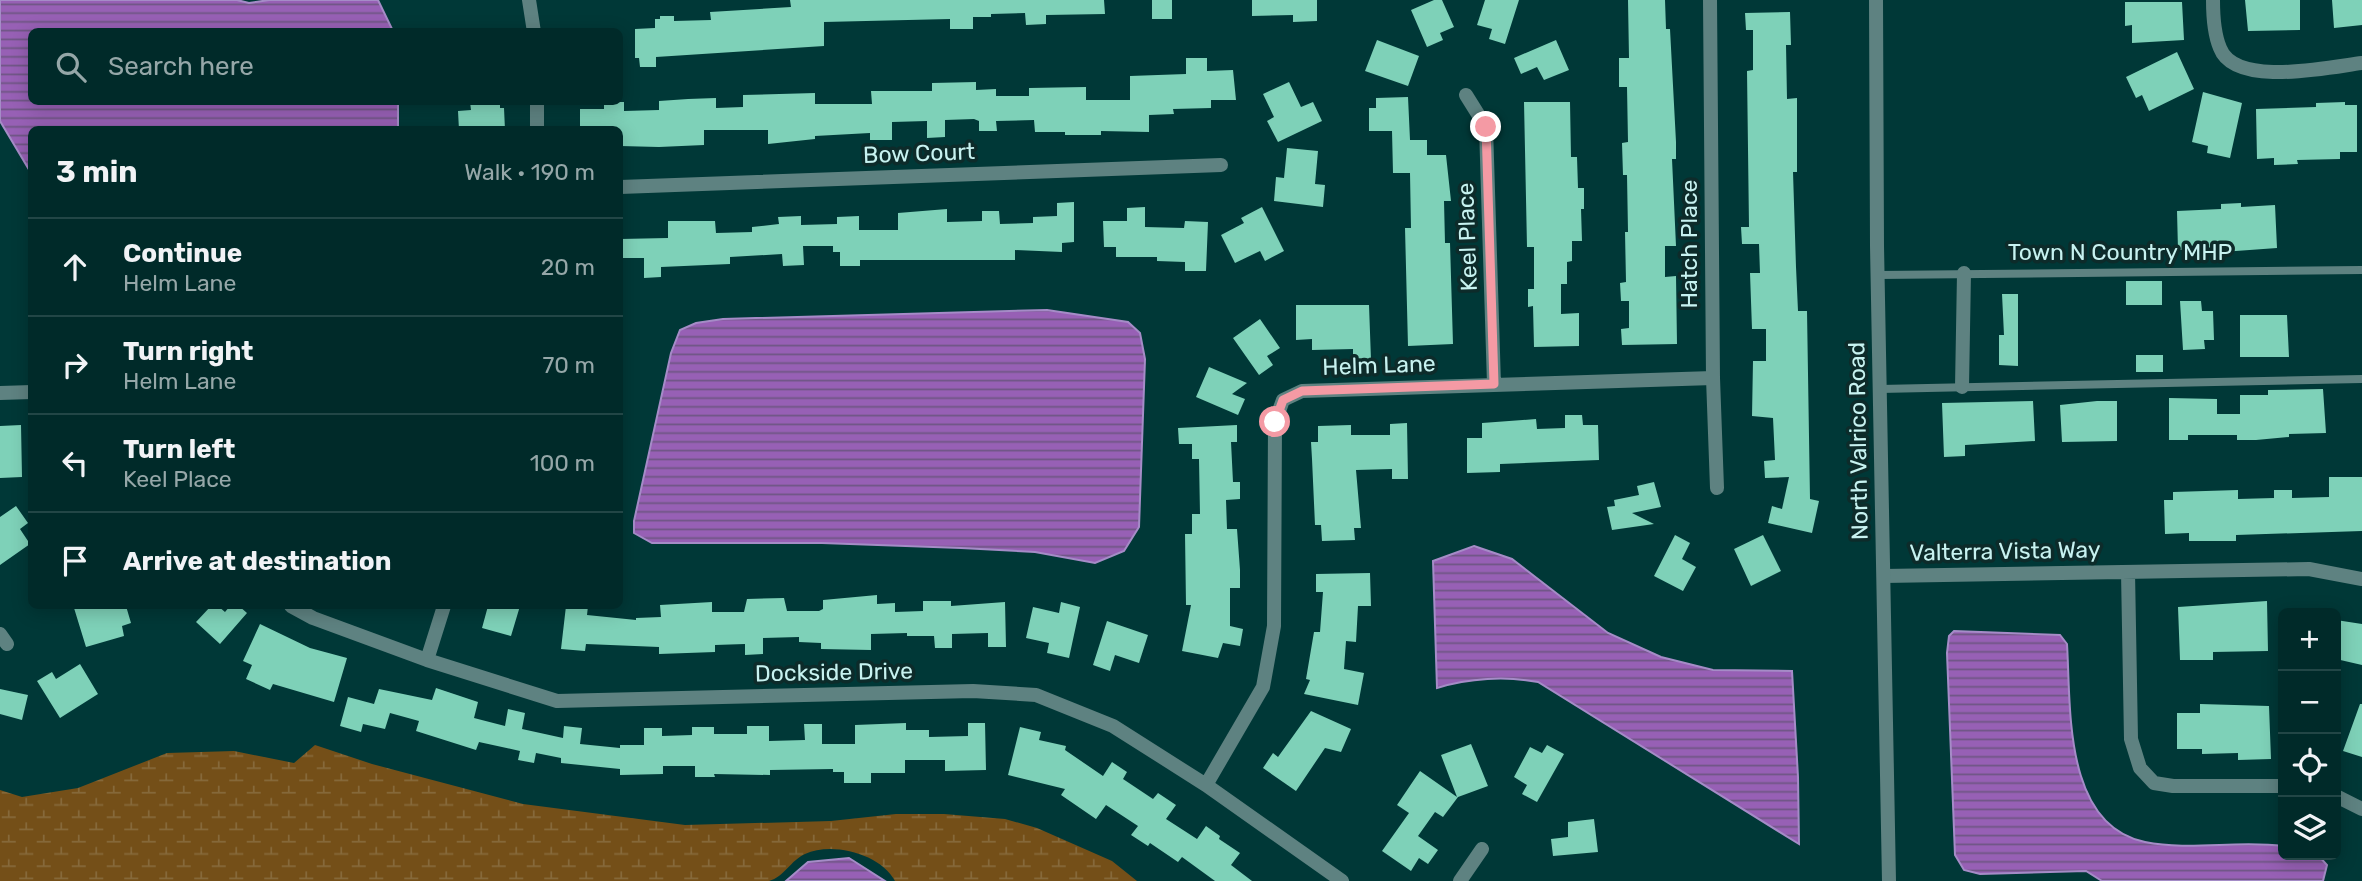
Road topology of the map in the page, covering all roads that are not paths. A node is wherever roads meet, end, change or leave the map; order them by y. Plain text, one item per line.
1 (529, 0) edge
2 (1710, 0) edge
3 (1876, 0) edge
4 (2213, 0) edge
5 (533, 28) edge
6 (2362, 63) edge
7 (1466, 95) dead end
8 (537, 105) edge
9 (537, 126) edge
10 (1221, 165) dead end
11 (623, 187) edge
12 (2362, 270) edge
13 (1964, 273) junction
14 (1878, 275) junction
15 (1713, 378) junction
16 (2362, 379) edge
17 (1494, 384) junction
18 (1962, 387) junction
19 (1880, 389) junction
20 (28, 392) edge
21 (0, 393) edge
22 (1717, 488) dead end
23 (2128, 572) junction
24 (1884, 576) junction
25 (2362, 579) edge
26 (296, 609) edge
27 (443, 609) edge
28 (427, 660) junction
29 (1206, 785) junction
30 (2278, 786) edge
31 (2338, 797) edge
32 (2362, 809) edge
33 (1482, 849) dead end
34 (1342, 881) edge
35 (1460, 881) edge
36 (1889, 881) edge

1 - 5 street
2 - 15 street, Hatch Place
3 - 14 street, North Valrico Road
4 - 6 street
7 - 17 street, Keel Place
8 - 9 street
10 - 11 street, Bow Court
12 - 13 lane, Town N Country MHP
13 - 14 lane, Town N Country MHP
13 - 18 street
14 - 19 street, North Valrico Road
15 - 17 street, Helm Lane
15 - 22 street, Hatch Place
16 - 18 lane
17 - 29 street, Helm Lane
18 - 19 lane
19 - 24 street, North Valrico Road
20 - 21 street
23 - 24 street, Valterra Vista Way
23 - 25 street, Valterra Vista Way
23 - 30 street, Valterra Vista Way
24 - 36 street, North Valrico Road
26 - 28 street, Dockside Drive
27 - 28 street
28 - 29 street, Dockside Drive
29 - 34 street, Dockside Drive
31 - 32 street
33 - 35 street

